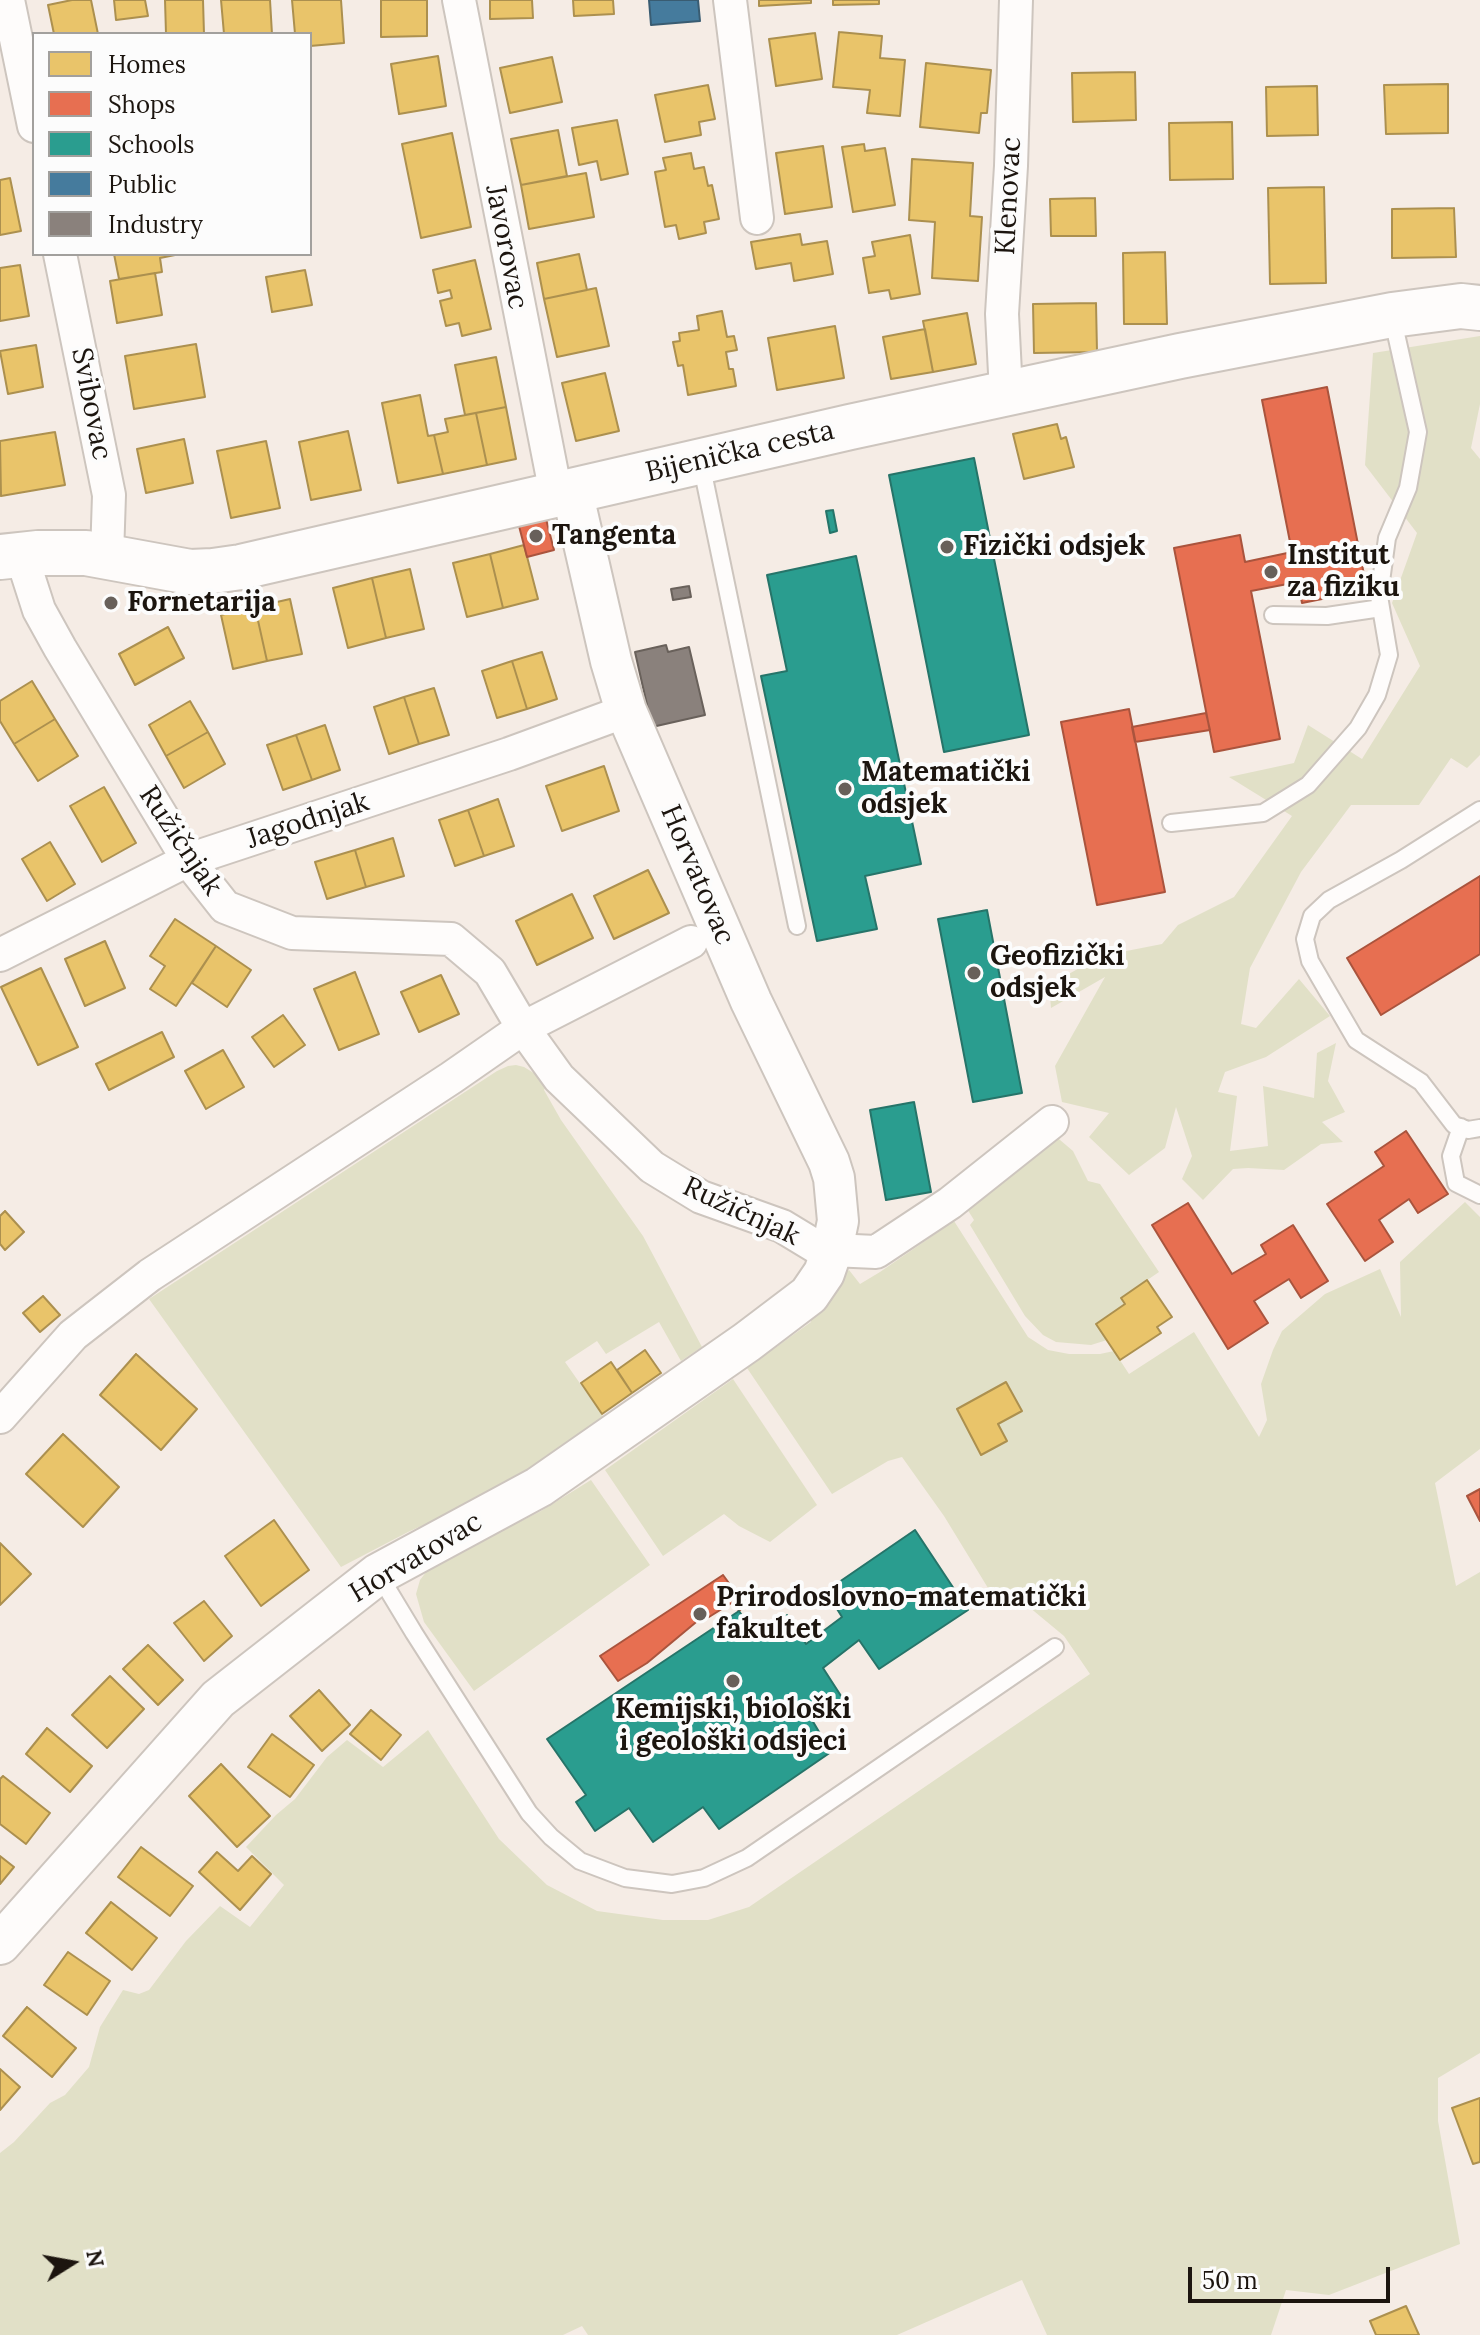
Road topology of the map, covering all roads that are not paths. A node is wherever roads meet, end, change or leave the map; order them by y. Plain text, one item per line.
1 (8, 0) edge
2 (459, 0) edge
3 (730, 0) edge
4 (1016, 0) edge
5 (32, 116) edge
6 (757, 218) dead end
7 (60, 256) edge
8 (1480, 308) edge
9 (1392, 315) junction
10 (1006, 393) junction
11 (700, 462) junction
12 (564, 492) junction
13 (10, 555) edge
14 (107, 556) junction
15 (1381, 608) junction
16 (1273, 615) dead end
17 (626, 711) junction
18 (1480, 810) edge
19 (1171, 823) dead end
20 (188, 860) junction
21 (797, 926) dead end
22 (691, 942) dead end
23 (0, 955) edge
24 (523, 1028) junction
25 (1052, 1122) dead end
26 (1461, 1127) junction
27 (1480, 1128) edge
28 (1480, 1195) edge
29 (832, 1250) junction
30 (0, 1417) edge
31 (378, 1574) junction
32 (1055, 1647) dead end
33 (0, 1944) edge

1 - 5 street
2 - 12 street, Javorovac
3 - 6 street
4 - 10 street, Klenovac
7 - 14 street, Svibovac
8 - 9 main road, Bijenička cesta
9 - 10 main road, Bijenička cesta
9 - 15 lane
10 - 11 main road, Bijenička cesta
11 - 12 main road, Bijenička cesta
11 - 21 lane
12 - 14 main road, Bijenička cesta
12 - 17 street, Horvatovac
13 - 14 main road, Bijenička cesta
13 - 20 street, Ružičnjak
15 - 16 lane
15 - 19 lane
17 - 20 street, Jagodnjak
17 - 29 street, Horvatovac
18 - 26 lane
20 - 23 street, Jagodnjak
20 - 24 street, Ružičnjak
22 - 24 street
24 - 29 street, Ružičnjak
24 - 30 street
25 - 29 street
26 - 27 lane
26 - 28 lane
29 - 31 street, Horvatovac
31 - 32 lane
31 - 33 street, Horvatovac

